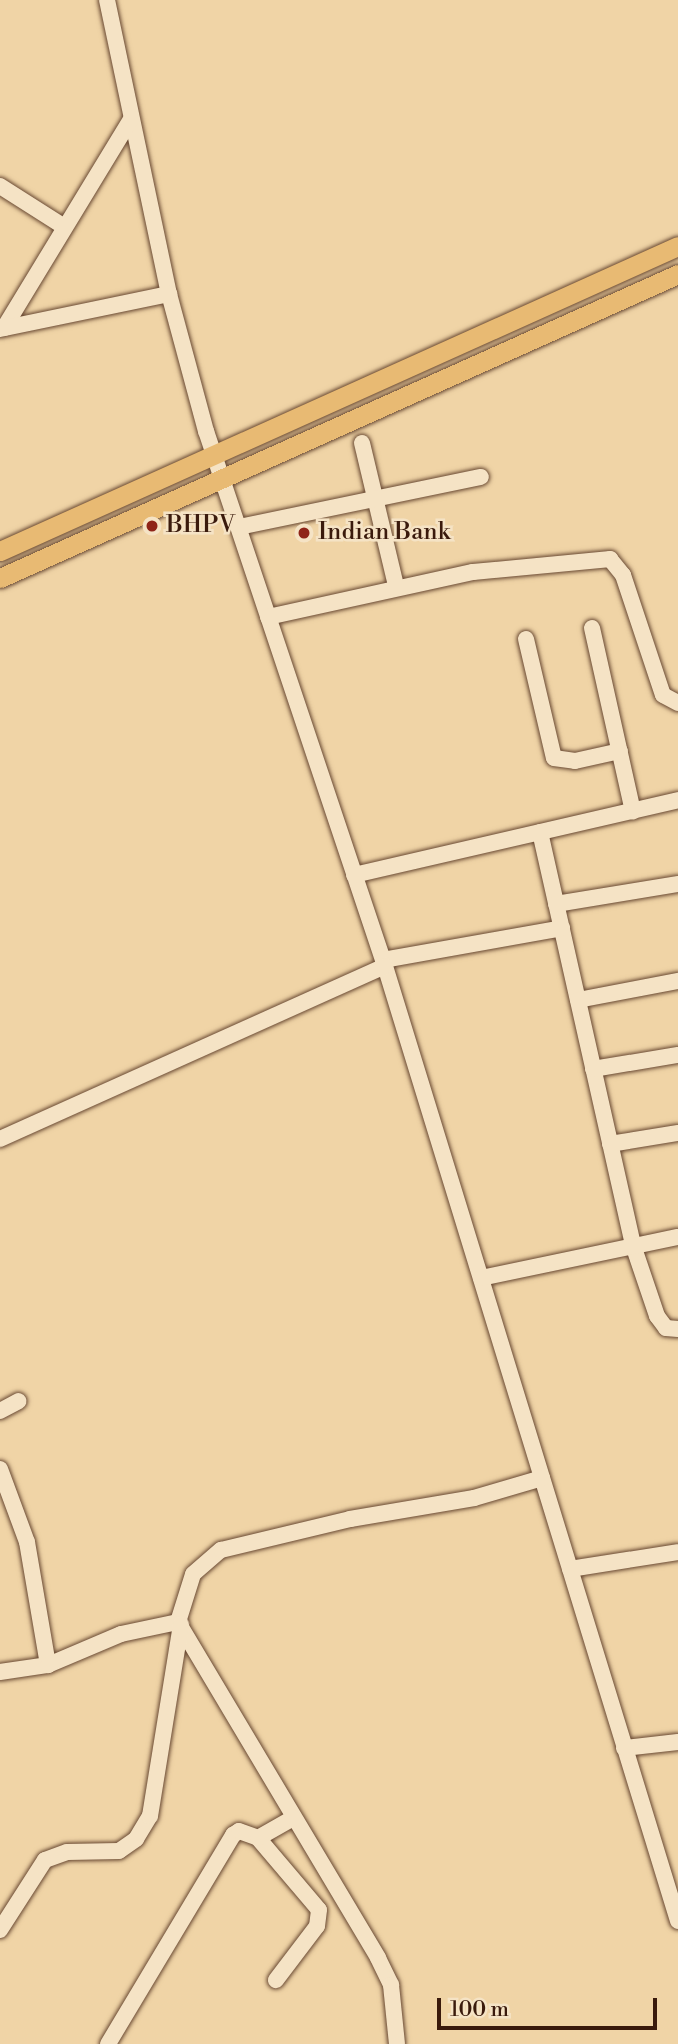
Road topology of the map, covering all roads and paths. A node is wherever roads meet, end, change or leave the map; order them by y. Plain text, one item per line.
1 (107, 0) edge
2 (131, 119) junction
3 (0, 186) edge
4 (63, 226) junction
5 (678, 246) edge
6 (678, 274) edge
7 (170, 294) junction
8 (2, 328) edge
9 (362, 443) dead end
10 (214, 456) junction
11 (481, 477) dead end
12 (220, 478) junction
13 (379, 501) junction
14 (239, 527) junction
15 (0, 551) edge
16 (0, 578) edge
17 (396, 586) junction
18 (268, 617) junction
19 (592, 628) dead end
20 (527, 639) dead end
21 (678, 703) edge
22 (620, 751) junction
23 (678, 800) edge
24 (633, 811) junction
25 (540, 832) junction
26 (354, 875) junction
27 (677, 887) edge
28 (556, 904) junction
29 (562, 929) junction
30 (384, 963) junction
31 (678, 981) edge
32 (578, 1000) junction
33 (678, 1055) edge
34 (593, 1069) junction
35 (678, 1133) edge
36 (0, 1139) edge
37 (610, 1144) junction
38 (678, 1237) edge
39 (633, 1245) junction
40 (481, 1279) junction
41 (678, 1329) edge
42 (19, 1401) dead end
43 (0, 1411) edge
44 (0, 1469) edge
45 (542, 1478) junction
46 (678, 1552) edge
47 (570, 1569) junction
48 (180, 1623) junction
49 (48, 1665) junction
50 (0, 1672) edge
51 (678, 1742) edge
52 (624, 1748) junction
53 (293, 1818) junction
54 (258, 1838) junction
55 (670, 1868) edge
56 (678, 1921) edge
57 (0, 1930) edge
58 (276, 1980) dead end
59 (108, 2044) edge
60 (397, 2044) edge

1 - 2 street
2 - 4 street
2 - 7 street
3 - 4 street
4 - 8 street
5 - 10 main road
6 - 12 main road
7 - 8 street
7 - 10 street
9 - 13 street
10 - 12 street
10 - 15 main road
11 - 13 street
12 - 14 street
12 - 16 main road
13 - 14 street
13 - 17 street
14 - 18 street
17 - 18 street
17 - 21 street
18 - 26 street
19 - 22 street
20 - 22 street
22 - 24 street
23 - 24 street
24 - 25 street
25 - 26 street
25 - 28 street
26 - 30 street
27 - 28 street
28 - 29 street
29 - 30 street
29 - 32 street
30 - 36 street
30 - 40 street
31 - 32 street
32 - 34 street
33 - 34 street
34 - 37 street
35 - 37 street
37 - 39 street
38 - 39 street
39 - 40 street
39 - 41 street
40 - 45 street
42 - 43 street
44 - 49 street
45 - 47 street
45 - 48 street
46 - 47 street
47 - 52 street
48 - 49 street
48 - 53 street
48 - 57 street
49 - 50 street
51 - 52 street
52 - 55 street
53 - 54 street
53 - 60 street
54 - 58 street
54 - 59 street
55 - 56 street

